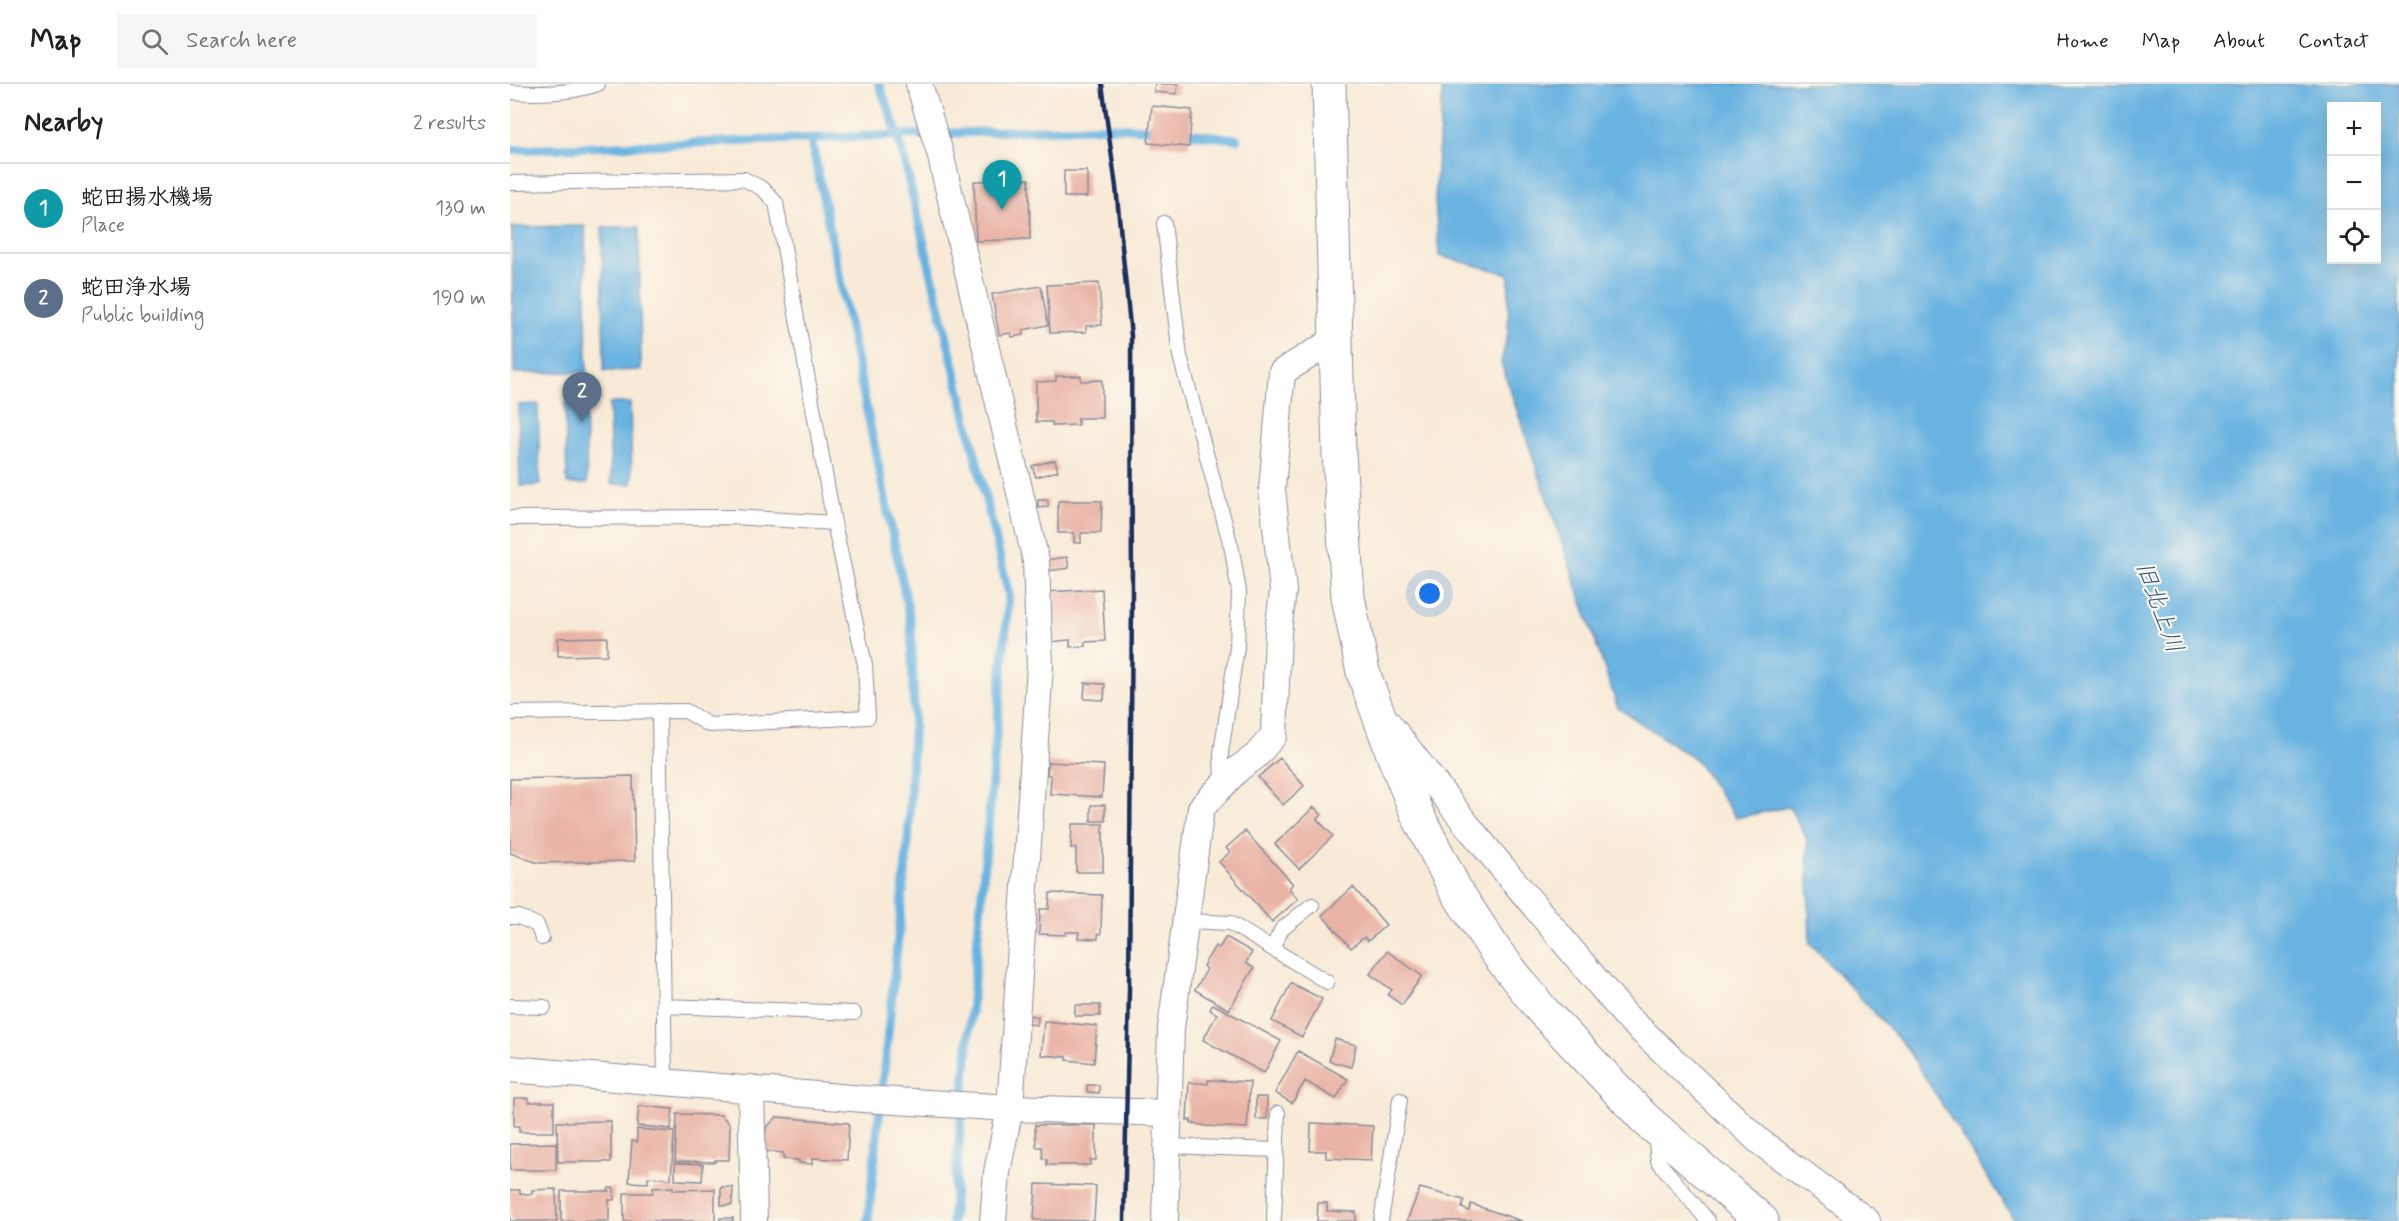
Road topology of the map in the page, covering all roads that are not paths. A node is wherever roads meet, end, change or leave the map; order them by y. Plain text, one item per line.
1 (598, 84) edge
2 (919, 84) edge
3 (1329, 84) edge
4 (510, 92) edge
5 (510, 183) edge
6 (1164, 223) dead end
7 (1336, 339) junction
8 (510, 518) edge
9 (834, 523) junction
10 (1375, 706) junction
11 (659, 711) junction
12 (510, 713) edge
13 (1222, 786) junction
14 (1312, 905) dead end
15 (510, 917) edge
16 (1187, 921) junction
17 (542, 938) dead end
18 (1272, 948) junction
19 (1327, 982) dead end
20 (510, 1006) edge
21 (664, 1006) junction
22 (544, 1007) dead end
23 (854, 1013) dead end
24 (510, 1068) edge
25 (665, 1081) junction
26 (751, 1088) junction
27 (1400, 1100) dead end
28 (1010, 1108) junction
29 (1168, 1113) junction
30 (1278, 1113) dead end
31 (1655, 1128) junction
32 (1167, 1146) junction
33 (1276, 1150) junction
34 (1274, 1220) edge
35 (754, 1221) edge
36 (993, 1221) edge
37 (1165, 1221) edge
38 (1381, 1221) edge
39 (1708, 1221) edge
40 (1762, 1221) edge
41 (1867, 1221) edge

1 - 4 lane
2 - 28 street
3 - 7 street
5 - 9 lane
6 - 13 lane
7 - 10 street
7 - 13 street
8 - 9 lane
9 - 11 lane
10 - 31 street
10 - 41 street
11 - 12 lane
11 - 21 lane
13 - 16 street
14 - 18 lane
15 - 17 lane
16 - 18 lane
16 - 29 street
18 - 19 lane
20 - 22 lane
21 - 23 lane
21 - 25 lane
24 - 25 street
25 - 26 street
26 - 28 street
26 - 35 street
27 - 38 lane
28 - 29 street
28 - 36 street
29 - 32 street
30 - 33 lane
31 - 39 lane
31 - 40 street
32 - 33 lane
32 - 37 street
33 - 34 lane

